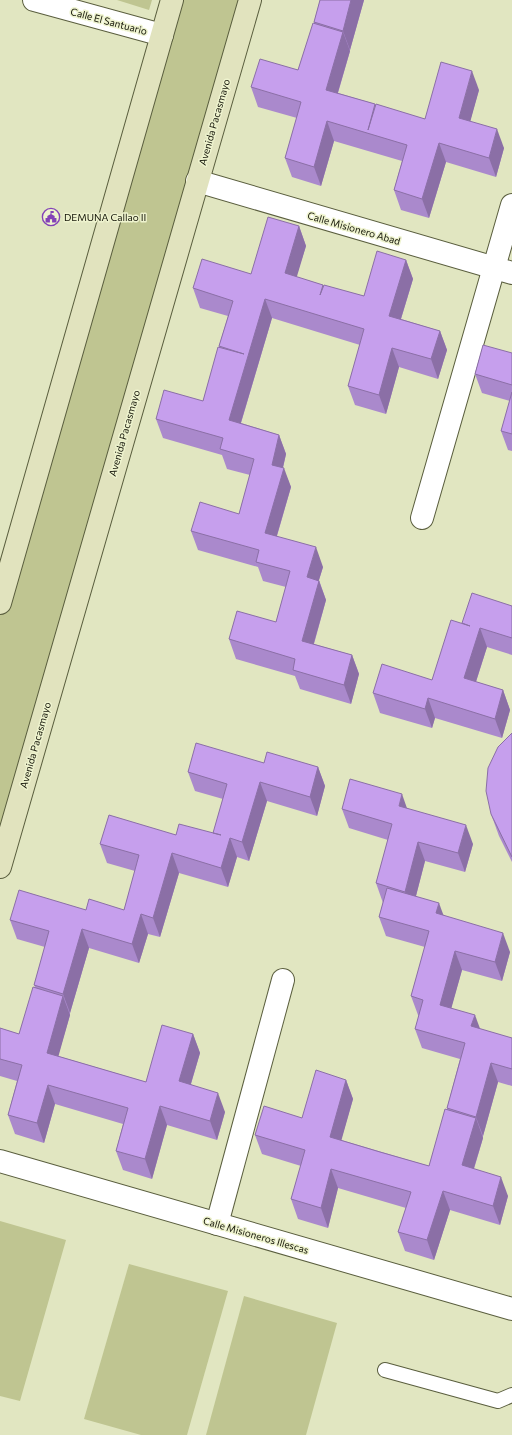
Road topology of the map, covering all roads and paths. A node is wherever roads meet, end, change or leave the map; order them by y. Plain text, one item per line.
1 (34, 0) edge
2 (172, 0) edge
3 (250, 0) edge
4 (162, 35) junction
5 (197, 181) junction
6 (512, 205) edge
7 (503, 271) edge
8 (422, 518) dead end
9 (0, 603) edge
10 (0, 867) edge
11 (283, 980) dead end
12 (0, 1161) edge
13 (217, 1224) junction
14 (512, 1309) edge
15 (385, 1370) dead end
16 (512, 1395) edge

1 - 4 street, Calle El Santuario
2 - 4 main road
3 - 5 main road, Avenida Pacasmayo
4 - 9 main road
5 - 7 street, Calle Misionero Abad
5 - 10 main road, Avenida Pacasmayo
6 - 7 street
7 - 8 street
11 - 13 street
12 - 13 street, Calle Misioneros Illescas
13 - 14 street, Calle Misioneros Illescas
15 - 16 lane

